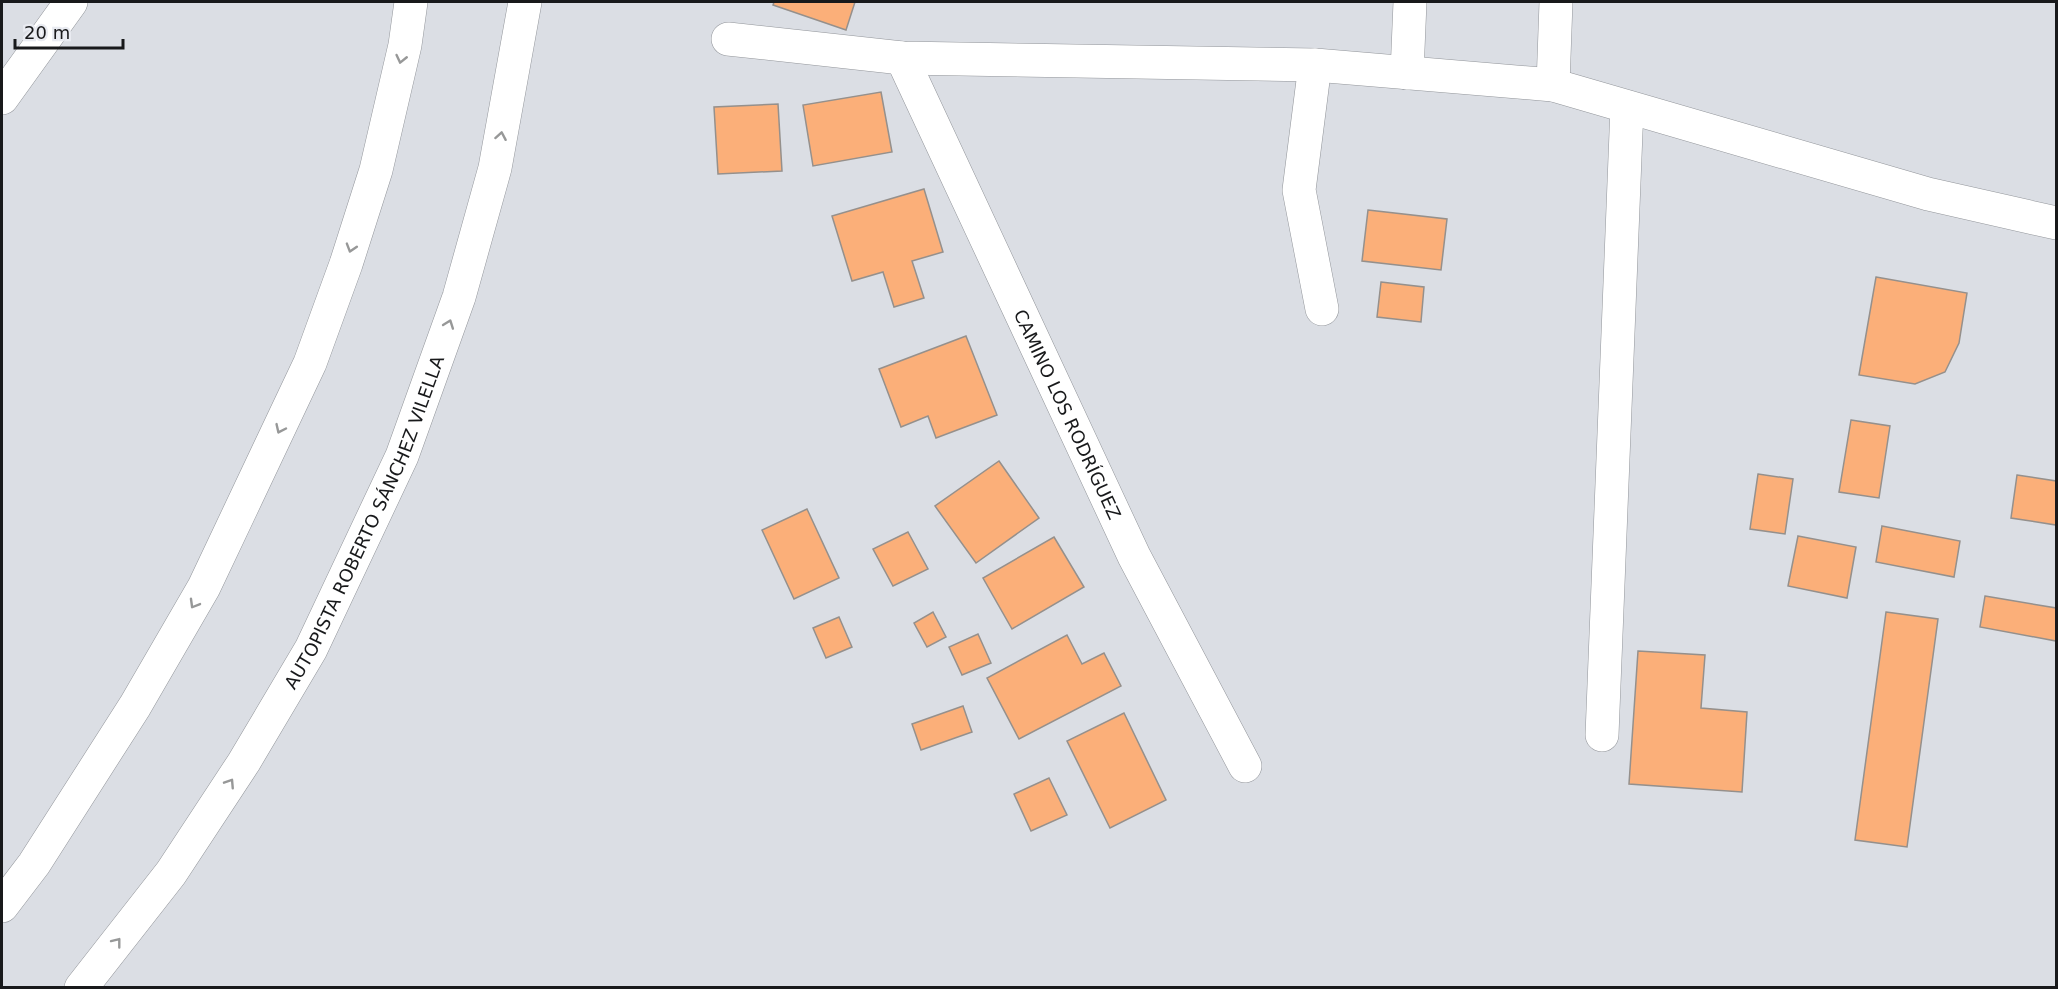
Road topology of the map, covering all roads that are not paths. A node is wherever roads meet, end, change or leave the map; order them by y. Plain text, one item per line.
1 (71, 2) edge
2 (411, 2) edge
3 (525, 2) edge
4 (1410, 2) edge
5 (1556, 2) edge
6 (728, 39) dead end
7 (902, 58) junction
8 (1315, 65) junction
9 (1407, 73) junction
10 (1553, 85) junction
11 (2, 98) edge
12 (1628, 107) junction
13 (2056, 223) edge
14 (1322, 309) dead end
15 (1602, 735) dead end
16 (1245, 766) dead end
17 (2, 906) edge
18 (81, 987) edge

1 - 11 main road
2 -> 17 main road
18 -> 3 main road, AUTOPISTA ROBERTO SÁNCHEZ VILELLA
4 - 9 main road
5 - 10 main road
6 - 7 main road
7 - 8 main road
7 - 16 main road, CAMINO LOS RODRÍGUEZ
8 - 9 main road
8 - 14 main road
9 - 10 main road
10 - 12 main road
12 - 13 main road
12 - 15 main road

